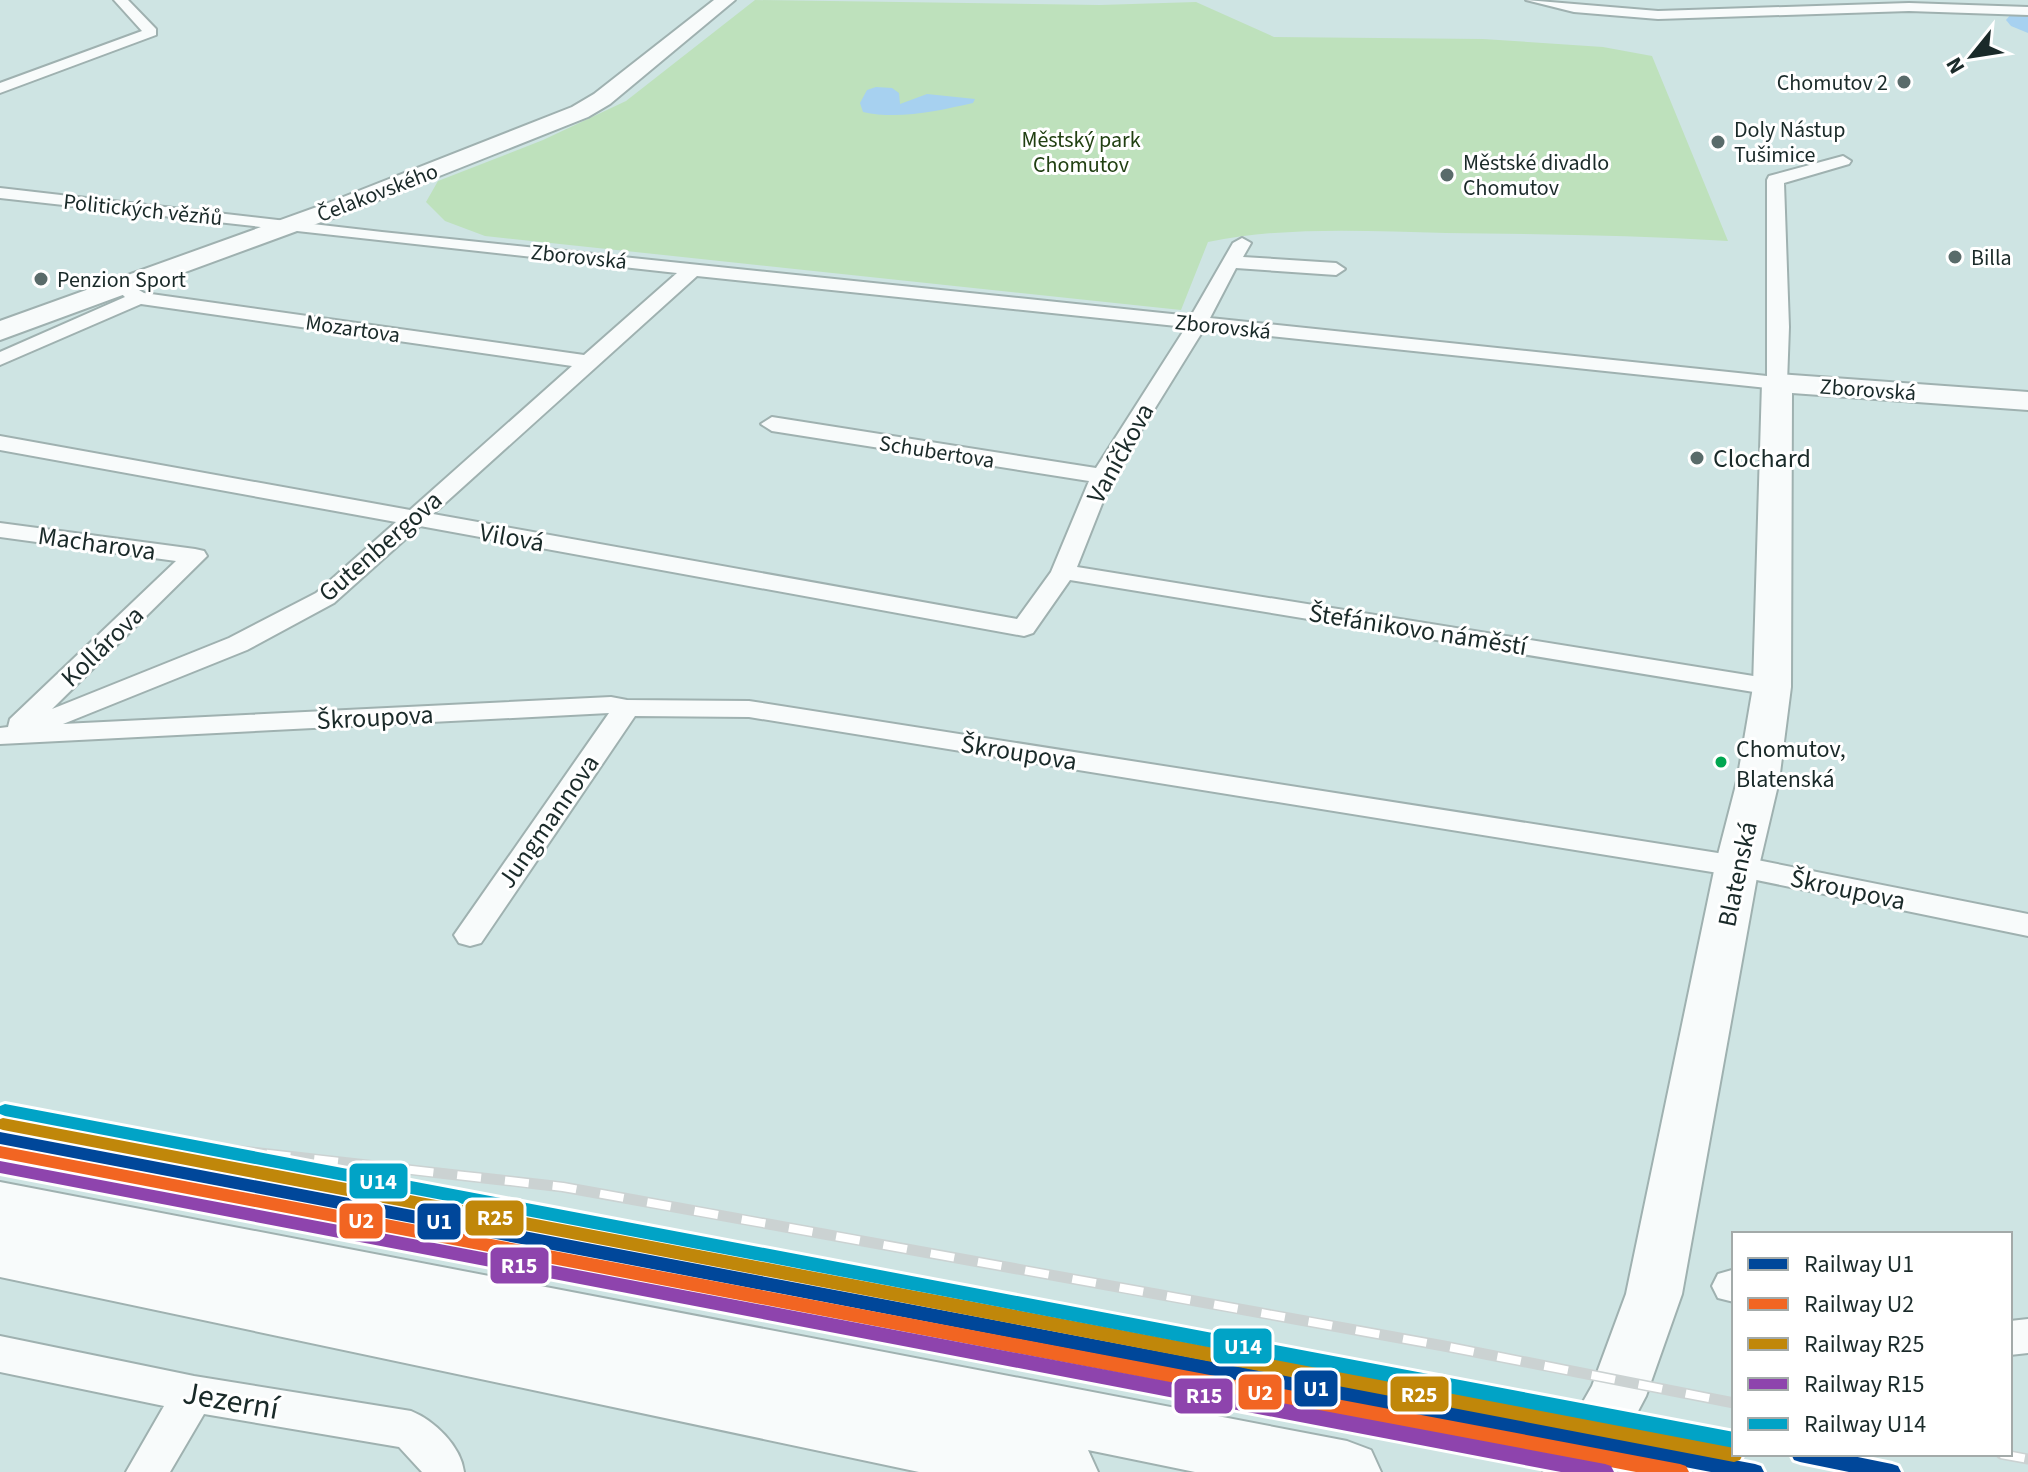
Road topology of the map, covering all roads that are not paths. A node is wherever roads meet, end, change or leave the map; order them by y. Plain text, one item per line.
1 (121, 0) edge
2 (726, 0) edge
3 (1533, 0) edge
4 (1648, 0) edge
5 (1887, 0) edge
6 (1901, 7) junction
7 (2028, 11) edge
8 (1659, 15) junction
9 (0, 88) edge
10 (1843, 161) dead end
11 (0, 193) edge
12 (337, 208) junction
13 (287, 226) junction
14 (420, 239) junction
15 (1242, 243) dead end
16 (1231, 262) junction
17 (694, 268) junction
18 (1336, 270) dead end
19 (130, 292) junction
20 (1198, 323) junction
21 (0, 331) edge
22 (0, 359) edge
23 (587, 362) junction
24 (1777, 383) junction
25 (2028, 401) edge
26 (772, 424) dead end
27 (0, 443) edge
28 (1102, 476) junction
29 (412, 519) junction
30 (0, 530) edge
31 (195, 556) joint
32 (1063, 572) junction
33 (1024, 628) joint
34 (1772, 687) junction
35 (627, 708) junction
36 (5, 736) edge
37 (1737, 866) junction
38 (2028, 925) edge
39 (470, 935) dead end
40 (0, 1206) edge
41 (0, 1252) edge
42 (0, 1354) edge
43 (194, 1394) junction
44 (147, 1472) edge
45 (443, 1472) edge
46 (1064, 1472) edge
47 (1347, 1472) edge
48 (1574, 1472) edge

1 - 9 street
2 - 12 street, Čelakovského
3 - 8 street
4 - 8 street
5 - 6 street
6 - 7 street
6 - 8 street
10 - 24 street, Blatenská
11 - 13 street, Politických vězňů
12 - 13 street, Čelakovského
12 - 14 street, Zborovská
13 - 14 street, Zborovská
13 - 19 street, Čelakovského
14 - 17 street, Zborovská
15 - 16 street, Vaníčkova
16 - 18 street
16 - 20 street, Vaníčkova
17 - 20 street, Zborovská
17 - 23 street, Gutenbergova
19 - 21 street, Čelakovského
19 - 22 street
19 - 23 street, Mozartova
20 - 24 street, Zborovská
20 - 28 street, Vaníčkova
23 - 29 street, Gutenbergova
24 - 25 street, Zborovská
24 - 34 street, Blatenská
26 - 28 street, Schubertova
27 - 29 street, Vilová
28 - 32 street, Vaníčkova
29 - 33 street, Vilová
29 - 36 street, Gutenbergova
30 - 31 street, Macharova
31 - 36 street, Kollárova
32 - 33 street, Vaníčkova
32 - 34 street, Štefánikovo náměstí
34 - 37 street, Blatenská
35 - 36 street, Škroupova
35 - 37 street, Škroupova
35 - 39 street, Jungmannova
37 - 38 street, Škroupova
37 - 48 street, Blatenská
40 - 47 highway
41 - 46 highway
42 - 43 street, Jezerní
43 - 44 street
43 - 45 street, Jezerní

